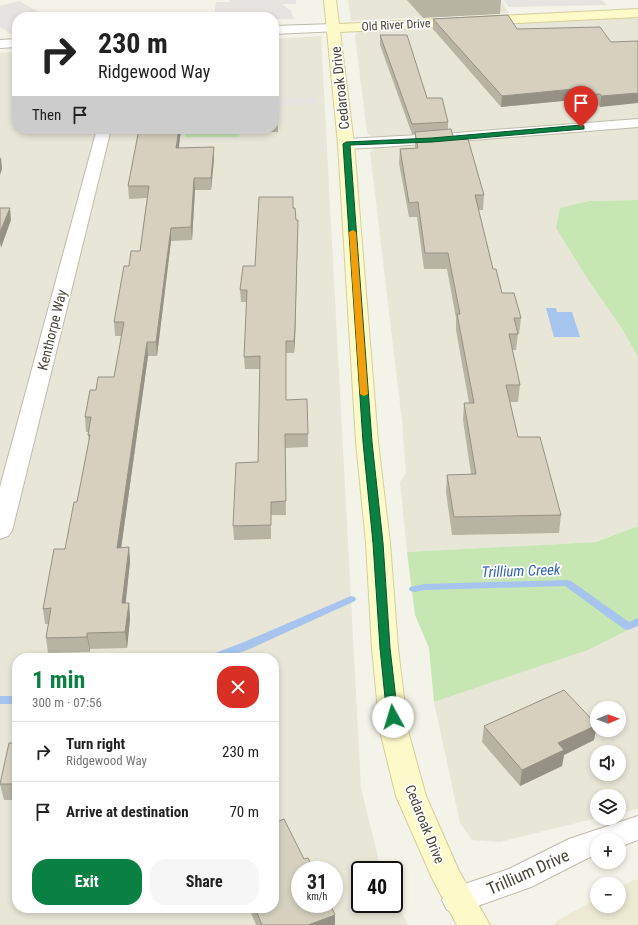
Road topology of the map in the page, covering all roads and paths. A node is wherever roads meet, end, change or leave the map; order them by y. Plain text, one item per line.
1 (330, 0) edge
2 (638, 13) edge
3 (334, 28) junction
4 (279, 30) edge
5 (12, 43) edge
6 (0, 44) edge
7 (638, 123) edge
8 (103, 134) edge
9 (346, 144) junction
10 (0, 532) edge
11 (638, 828) edge
12 (624, 833) edge
13 (590, 844) edge
14 (466, 913) edge

1 - 3 street, Cedaroak Drive
2 - 3 street, Old River Drive
3 - 4 street, Old River Drive
3 - 9 street, Cedaroak Drive
5 - 6 street
7 - 9 street
8 - 10 street, Kenthorpe Way
9 - 14 street, Cedaroak Drive
11 - 12 street
13 - 14 street, Trillium Drive

